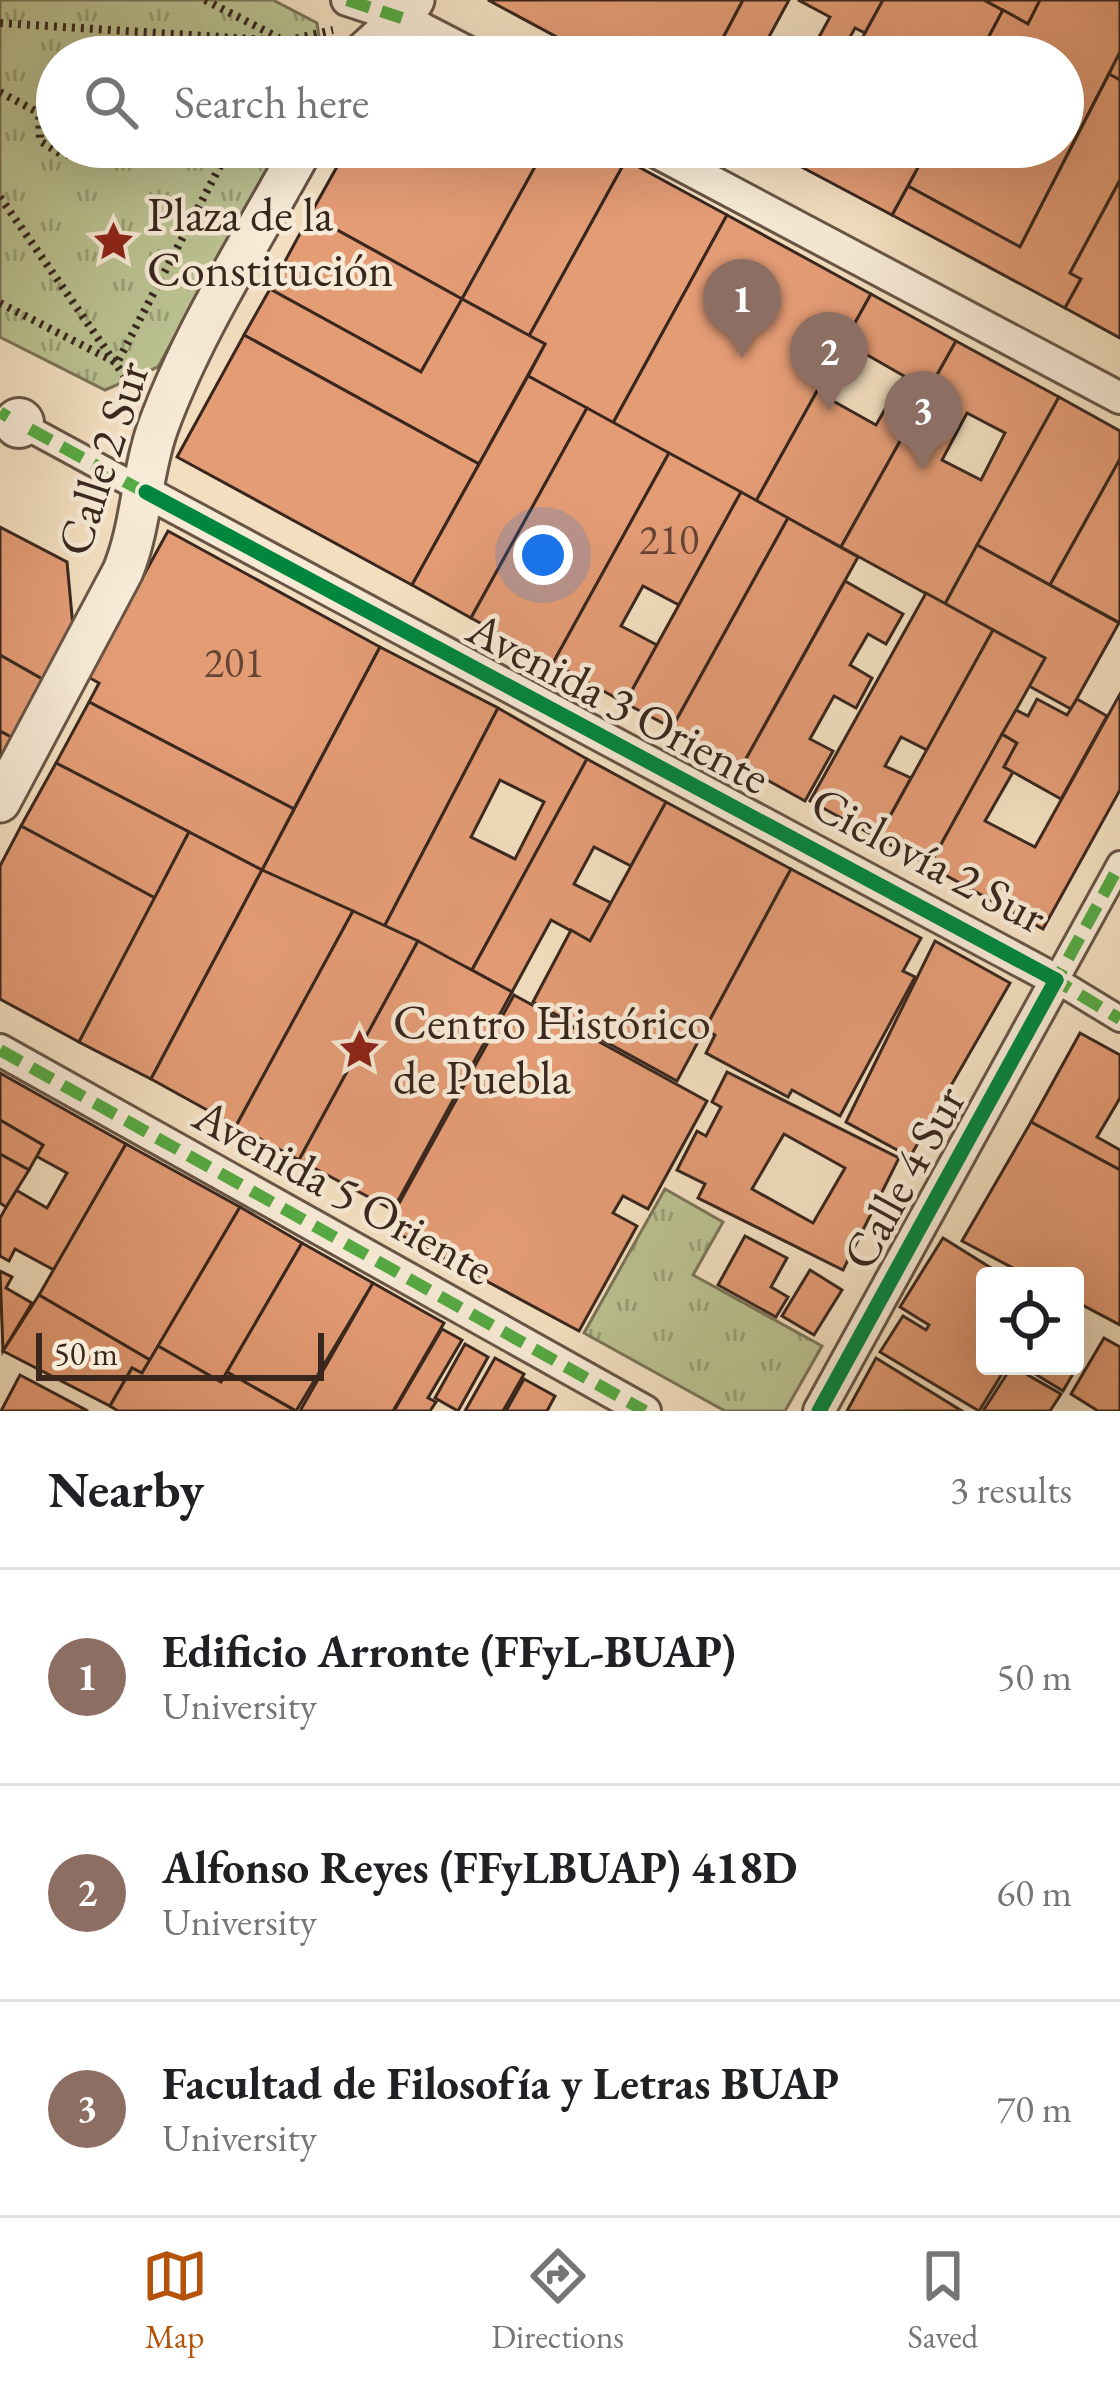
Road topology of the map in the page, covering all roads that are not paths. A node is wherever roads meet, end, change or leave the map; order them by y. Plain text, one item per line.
1 (347, 0) edge
2 (408, 9) edge
3 (360, 36) edge
4 (447, 36) edge
5 (291, 168) edge
6 (686, 168) edge
7 (1120, 398) edge
8 (13, 419) edge
9 (146, 492) junction
10 (0, 802) edge
11 (1120, 864) edge
12 (1056, 980) junction
13 (1120, 1019) edge
14 (0, 1050) edge
15 (645, 1411) edge
16 (819, 1411) edge

1 - 2 street
2 - 3 street
2 - 4 street
5 - 9 street, Calle 2 Sur
6 - 7 street
8 - 9 street, Avenida 3 Oriente
9 - 10 street, Calle 2 Sur
9 - 12 street, Avenida 3 Oriente
11 - 12 street, Calle 4 Sur
12 - 13 street, Avenida 3 Oriente
12 - 16 street, Calle 4 Sur
14 - 15 street, Avenida 5 Oriente

